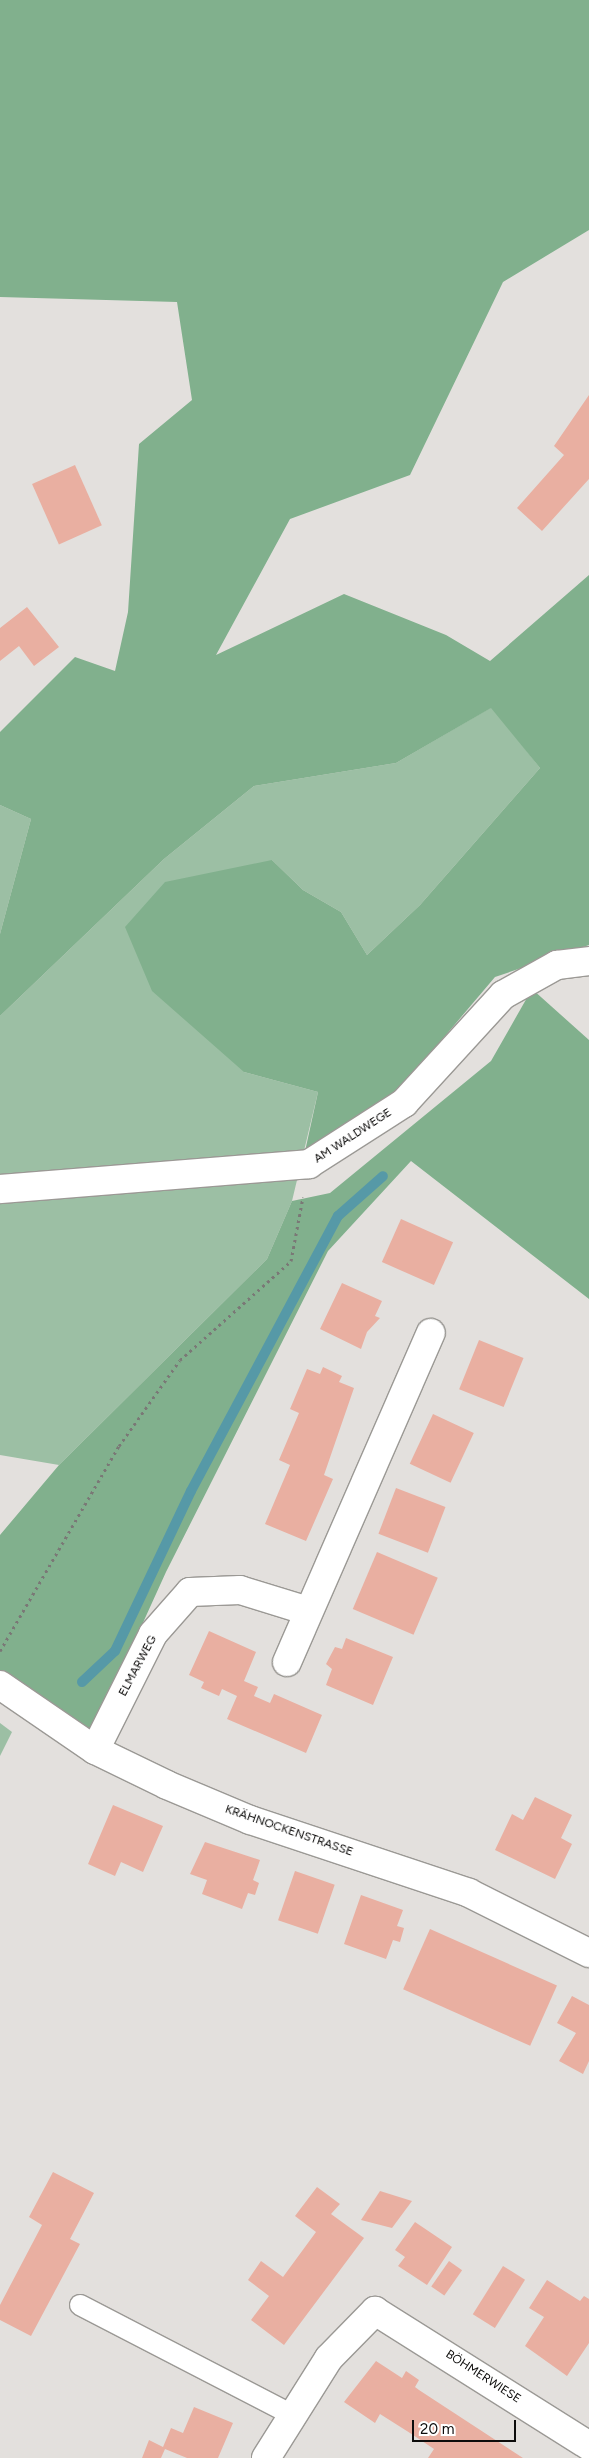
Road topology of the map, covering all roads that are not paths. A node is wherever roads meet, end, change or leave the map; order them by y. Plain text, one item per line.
1 (589, 961) edge
2 (0, 1189) edge
3 (431, 1333) dead end
4 (308, 1611) junction
5 (287, 1662) dead end
6 (0, 1685) edge
7 (95, 1750) junction
8 (589, 1953) edge
9 (80, 2305) dead end
10 (292, 2415) junction
11 (589, 2446) edge
12 (266, 2458) edge

1 - 2 street, AM WALDWEGE
3 - 4 street
4 - 5 street
4 - 7 street, ELMARWEG
6 - 7 street, KRÄHNOCKENSTRASSE
7 - 8 street, KRÄHNOCKENSTRASSE
9 - 10 lane
10 - 11 street, BÖHMERWIESE
10 - 12 street

